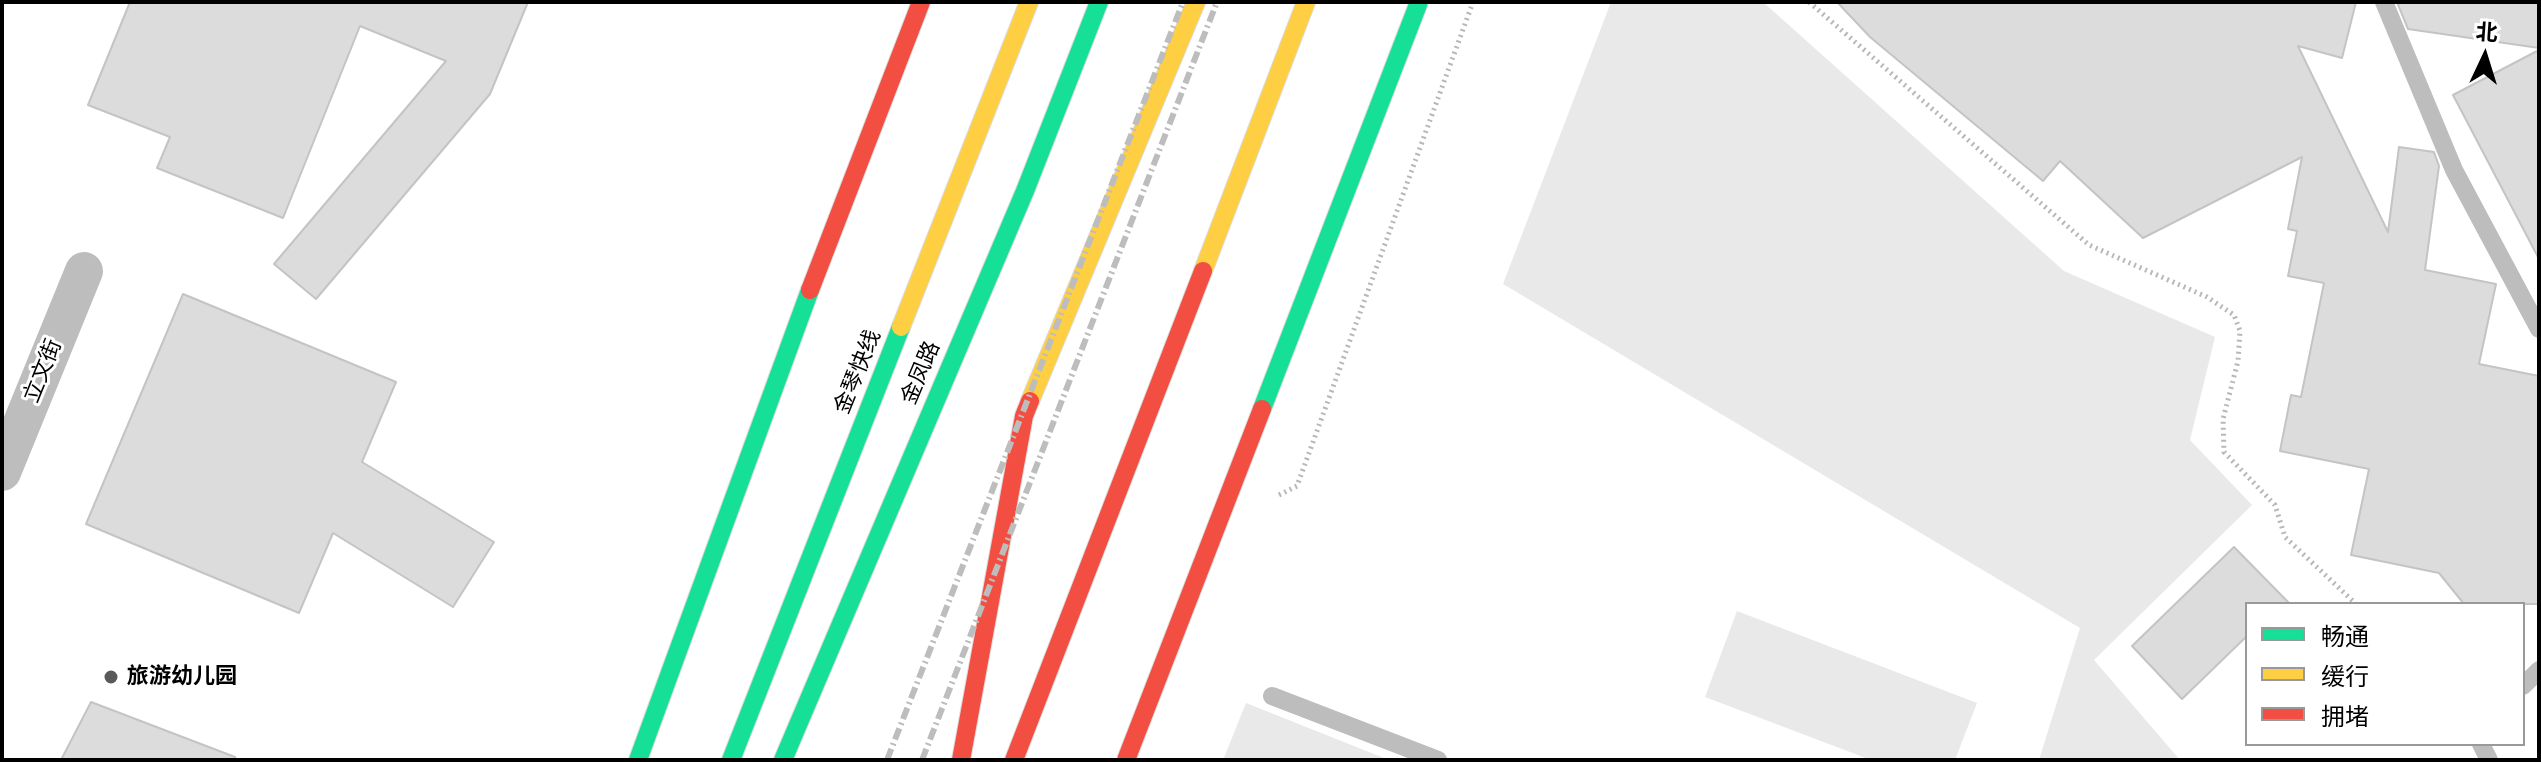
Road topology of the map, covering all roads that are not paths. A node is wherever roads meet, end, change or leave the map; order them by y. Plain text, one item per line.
1 (921, 2) edge
2 (1029, 2) edge
3 (1099, 2) edge
4 (1196, 2) edge
5 (1306, 2) edge
6 (1419, 2) edge
7 (2384, 2) edge
8 (84, 271) dead end
9 (2539, 329) edge
10 (2, 472) edge
11 (1272, 696) dead end
12 (638, 760) edge
13 (731, 760) edge
14 (783, 760) edge
15 (961, 760) edge
16 (1014, 760) edge
17 (1126, 760) edge
18 (1438, 760) edge

1 - 12 main road
2 - 13 main road, 金琴快线
3 - 14 main road, 金凤路
4 - 15 main road
5 - 16 main road
6 - 17 main road, bridge
7 - 9 lane
8 - 10 street, 立文街
11 - 18 lane

